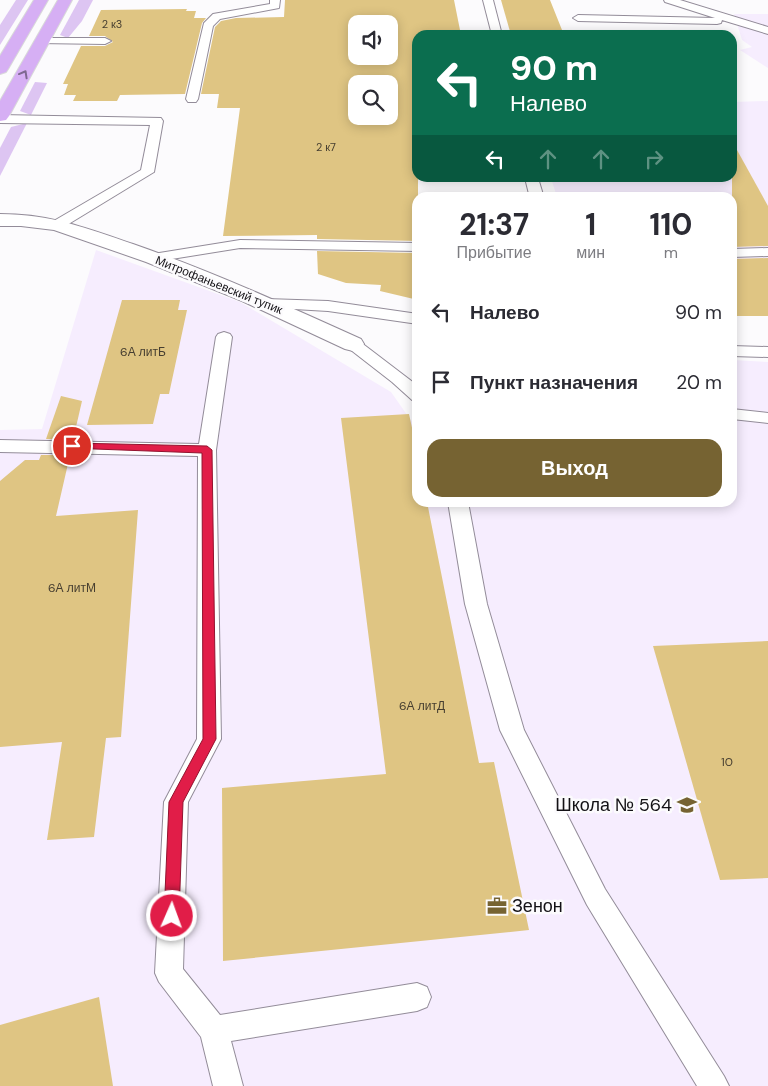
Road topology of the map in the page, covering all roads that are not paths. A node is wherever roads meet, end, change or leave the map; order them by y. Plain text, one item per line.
1 (41, 0) edge
2 (65, 0) edge
3 (275, 0) edge
4 (488, 0) edge
5 (669, 0) edge
6 (701, 11) junction
7 (578, 18) dead end
8 (718, 22) junction
9 (730, 29) dead end
10 (496, 30) edge
11 (768, 31) edge
12 (105, 41) dead end
13 (42, 42) junction
14 (0, 69) edge
15 (192, 100) dead end
16 (0, 118) edge
17 (0, 220) edge
18 (57, 225) junction
19 (412, 247) edge
20 (768, 252) edge
21 (737, 253) edge
22 (153, 258) junction
23 (266, 304) junction
24 (412, 318) edge
25 (224, 337) dead end
26 (353, 344) joint
27 (737, 351) edge
28 (768, 352) edge
29 (412, 391) edge
30 (737, 415) edge
31 (768, 418) edge
32 (0, 446) edge
33 (207, 450) junction
34 (459, 507) edge
35 (417, 997) dead end
36 (214, 1030) junction
37 (228, 1086) edge
38 (714, 1086) edge

1 - 14 main road
2 - 13 main road
3 - 15 lane
4 - 10 lane
5 - 6 lane
6 - 8 lane
6 - 11 lane
7 - 8 lane
8 - 9 lane
12 - 13 lane
16 -> 13 main road
16 - 18 lane
17 - 18 street, Митрофаньевский тупик
18 - 22 street, Митрофаньевский тупик
19 - 22 lane
20 - 21 lane
22 - 23 street, Митрофаньевский тупик
23 - 24 lane
23 - 26 street, Митрофаньевский тупик
25 - 33 lane
26 - 29 lane, Митрофаньевский тупик
27 - 28 lane
30 - 31 lane
32 - 33 lane
33 - 36 lane
34 - 38 lane
35 - 36 lane
36 - 37 lane

